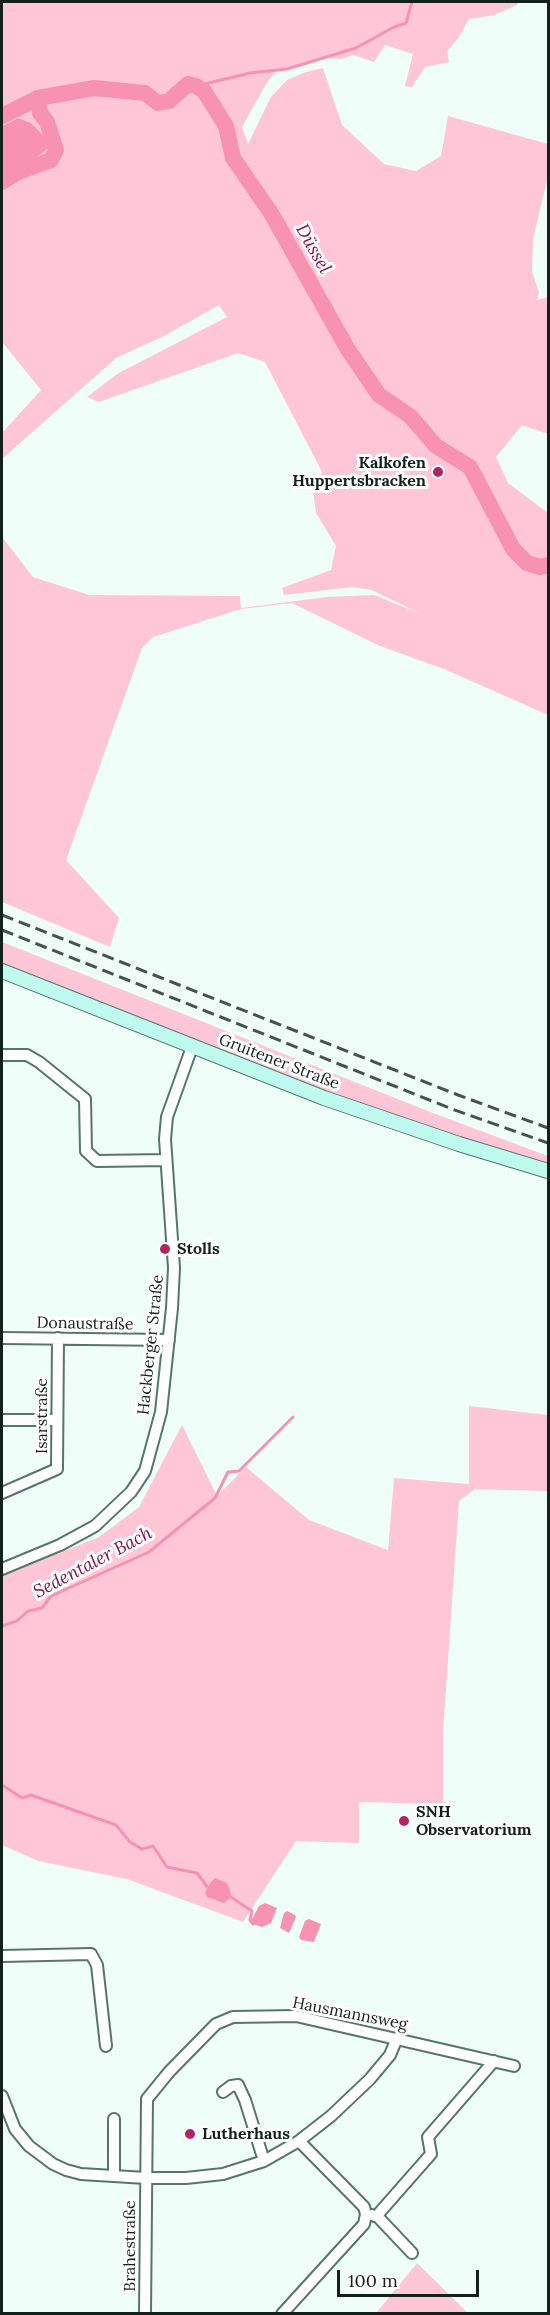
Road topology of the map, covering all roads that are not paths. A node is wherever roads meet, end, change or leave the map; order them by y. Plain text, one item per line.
1 (2, 971) edge
2 (192, 1047) junction
3 (2, 1055) edge
4 (166, 1160) junction
5 (549, 1171) edge
6 (2, 1338) edge
7 (58, 1338) junction
8 (169, 1340) junction
9 (2, 1420) edge
10 (57, 1420) junction
11 (2, 1493) edge
12 (2, 1569) edge
13 (2, 1956) edge
14 (398, 2038) junction
15 (105, 2046) dead end
16 (494, 2061) junction
17 (513, 2066) dead end
18 (223, 2092) dead end
19 (2, 2096) edge
20 (114, 2119) dead end
21 (299, 2141) junction
22 (264, 2161) junction
23 (114, 2176) junction
24 (146, 2178) junction
25 (366, 2214) junction
26 (378, 2217) junction
27 (412, 2253) dead end
28 (145, 2313) edge
29 (282, 2313) edge

1 - 2 main road, Gruitener Straße
2 - 4 street, Hackberger Straße
2 - 5 main road, Gruitener Straße
3 - 4 street
4 - 8 street, Hackberger Straße
6 - 7 street, Donaustraße
7 - 8 street, Donaustraße
7 - 10 street, Isarstraße
8 - 12 street, Hackberger Straße
9 - 10 street
10 - 11 street, Isarstraße
13 - 15 street
14 - 16 street, Hausmannsweg
14 - 21 street
14 - 24 street, Hausmannsweg
16 - 17 street, Hausmannsweg
16 - 26 street
18 - 22 street
19 - 23 street
20 - 23 street
21 - 22 street
21 - 25 street
22 - 24 street
23 - 24 street
24 - 28 street, Brahestraße
25 - 26 street
25 - 29 street
26 - 27 street

